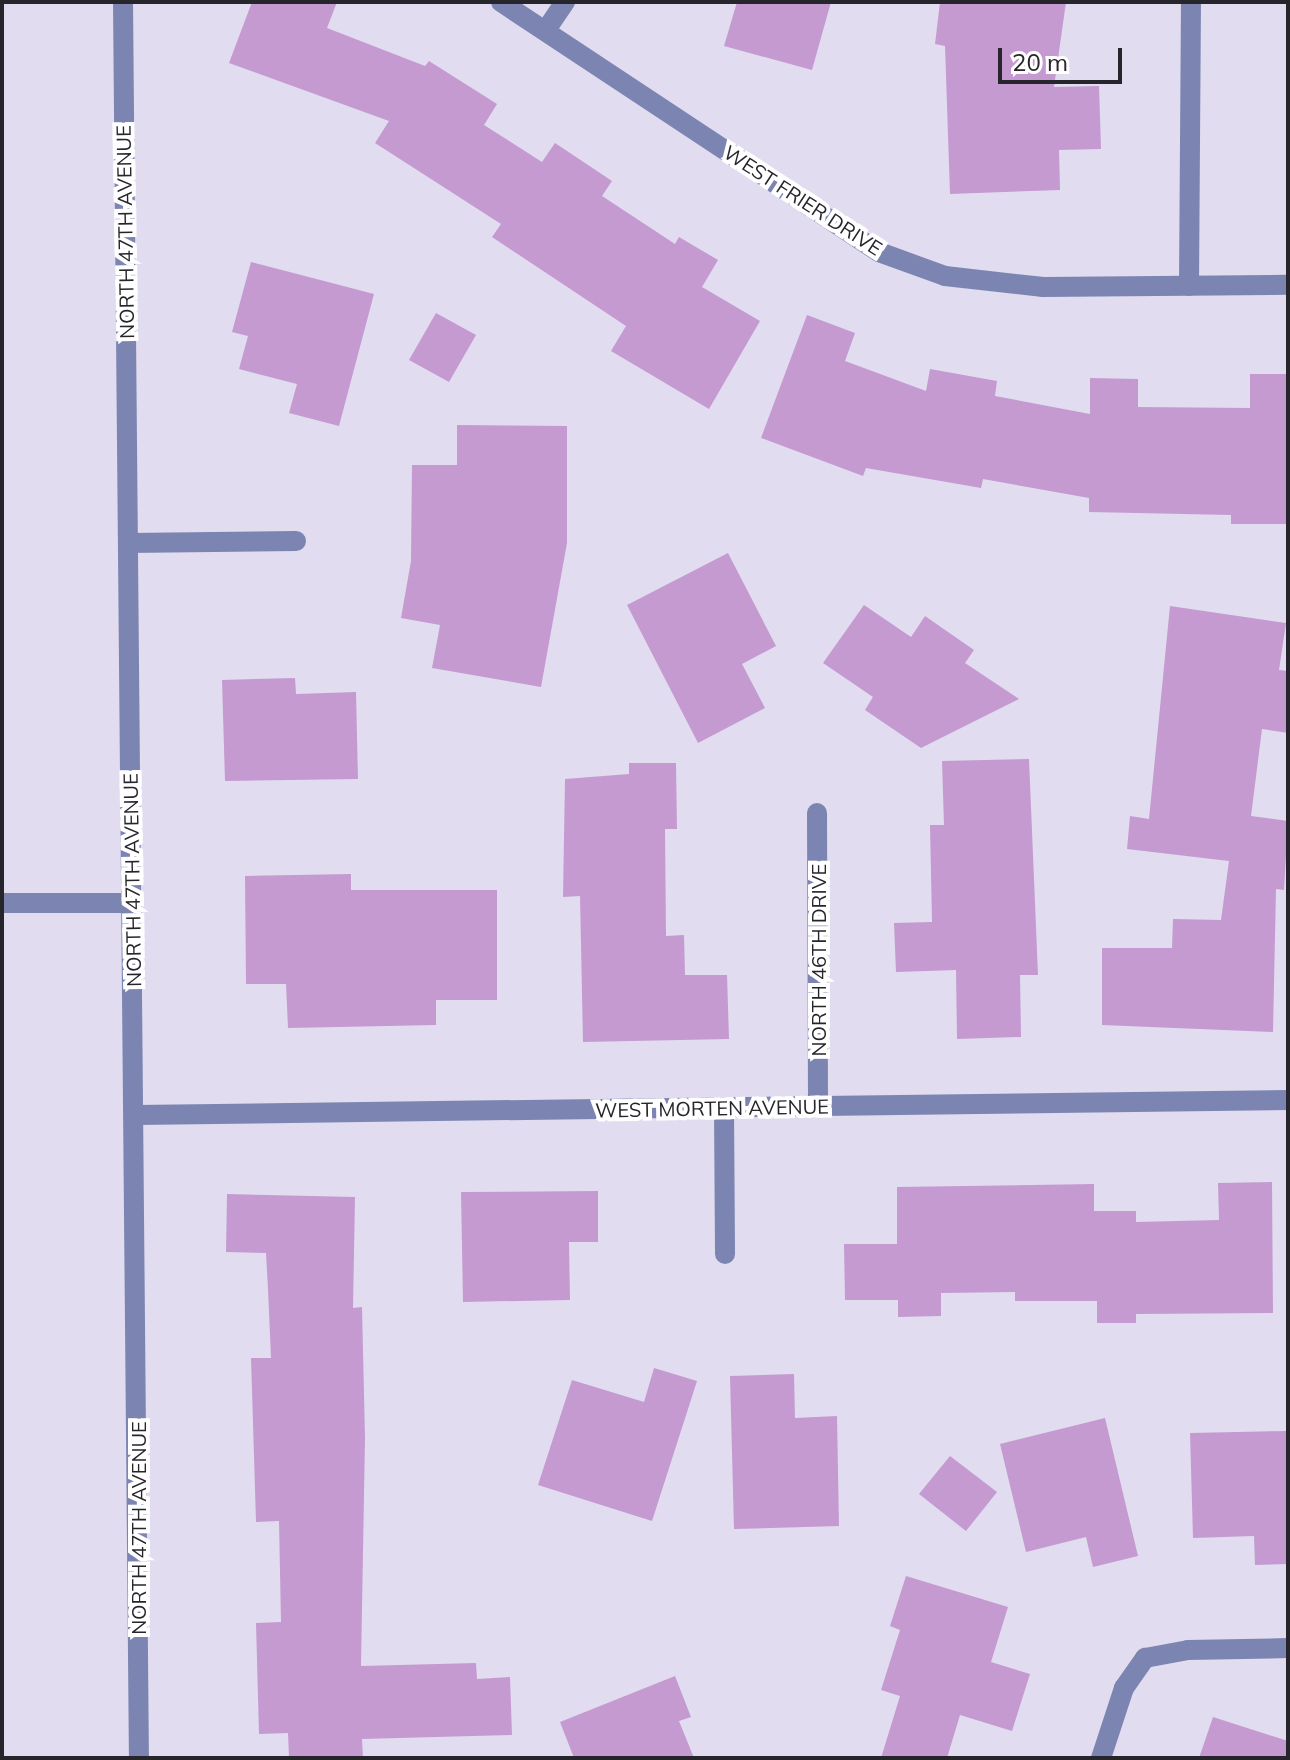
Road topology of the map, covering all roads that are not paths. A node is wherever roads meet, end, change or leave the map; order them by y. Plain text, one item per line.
1 (123, 2) edge
2 (501, 2) edge
3 (565, 2) edge
4 (1191, 2) edge
5 (546, 30) junction
6 (1288, 285) edge
7 (1189, 286) junction
8 (296, 541) dead end
9 (128, 543) junction
10 (817, 813) dead end
11 (2, 903) edge
12 (133, 903) junction
13 (1288, 1100) edge
14 (818, 1106) junction
15 (724, 1108) junction
16 (136, 1115) junction
17 (725, 1254) dead end
18 (1288, 1648) edge
19 (139, 1758) edge
20 (1101, 1758) edge

1 - 9 street, NORTH 47TH AVENUE
2 - 5 street, WEST FRIER DRIVE
3 - 5 street
4 - 7 street
5 - 7 street, WEST FRIER DRIVE
6 - 7 street, WEST FRIER DRIVE
8 - 9 street
9 - 12 street, NORTH 47TH AVENUE
10 - 14 street, NORTH 46TH DRIVE
11 - 12 street
12 - 16 street, NORTH 47TH AVENUE
13 - 14 street, WEST MORTEN AVENUE
14 - 15 street, WEST MORTEN AVENUE
15 - 16 street, WEST MORTEN AVENUE
15 - 17 street
16 - 19 street, NORTH 47TH AVENUE
18 - 20 street

